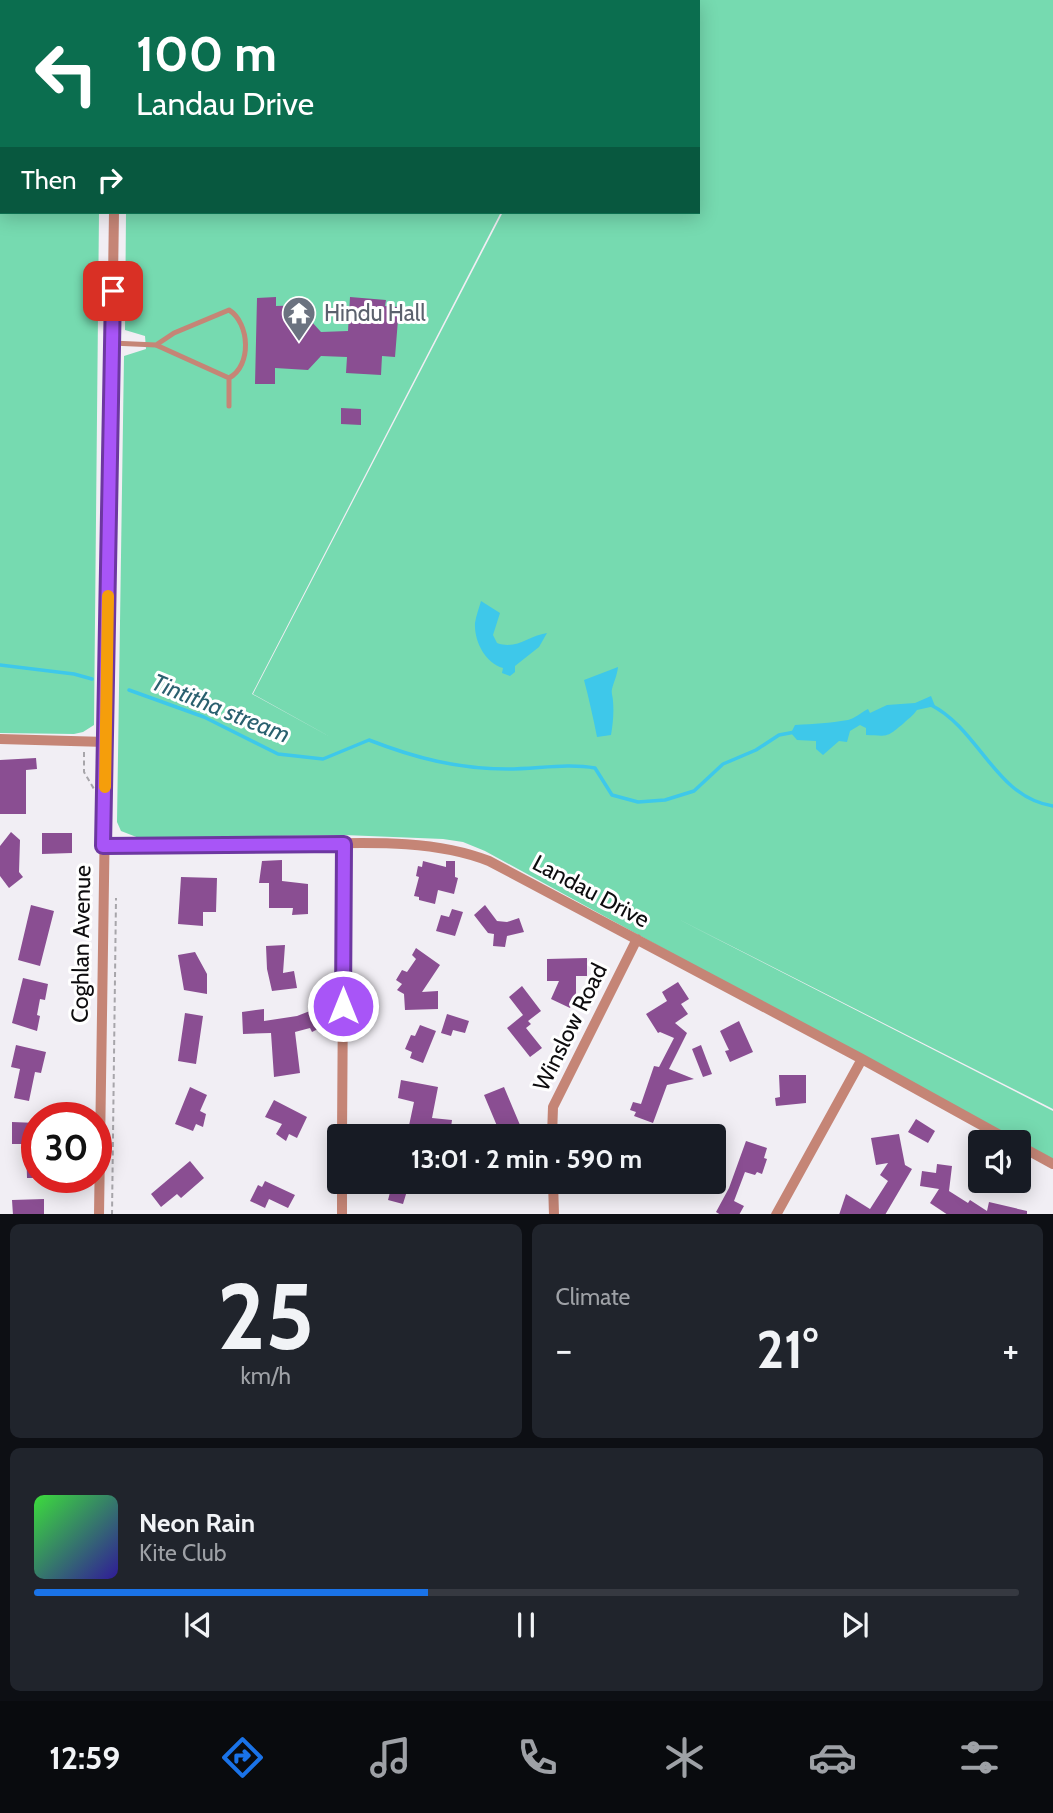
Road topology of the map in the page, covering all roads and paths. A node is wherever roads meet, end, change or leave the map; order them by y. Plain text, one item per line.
1 (114, 214) edge
2 (112, 343) junction
3 (156, 345) junction
4 (229, 378) junction
5 (229, 406) dead end
6 (0, 739) edge
7 (106, 742) junction
8 (84, 749) dead end
9 (98, 796) dead end
10 (344, 844) junction
11 (103, 846) junction
12 (116, 890) dead end
13 (637, 939) junction
14 (862, 1059) junction
15 (342, 1124) edge
16 (551, 1124) edge
17 (990, 1130) edge
18 (1031, 1152) edge
19 (1053, 1164) edge
20 (342, 1194) edge
21 (553, 1194) edge
22 (99, 1214) edge
23 (111, 1214) edge
24 (342, 1214) edge
25 (554, 1214) edge
26 (776, 1214) edge

1 - 2 street, Coghlan Avenue
2 - 3 lane
2 - 7 street, Coghlan Avenue
3 - 4 lane
3 - 4 lane
4 - 5 lane
6 - 7 street
7 - 11 street, Coghlan Avenue
8 - 9 path
10 - 11 street, Landau Drive
10 - 13 street, Landau Drive
10 - 15 street
11 - 22 street, Coghlan Avenue
12 - 23 path
13 - 14 street, Landau Drive
13 - 16 street, Winslow Road
14 - 17 street, Landau Drive
14 - 26 street
18 - 19 street
20 - 24 street
21 - 25 street

